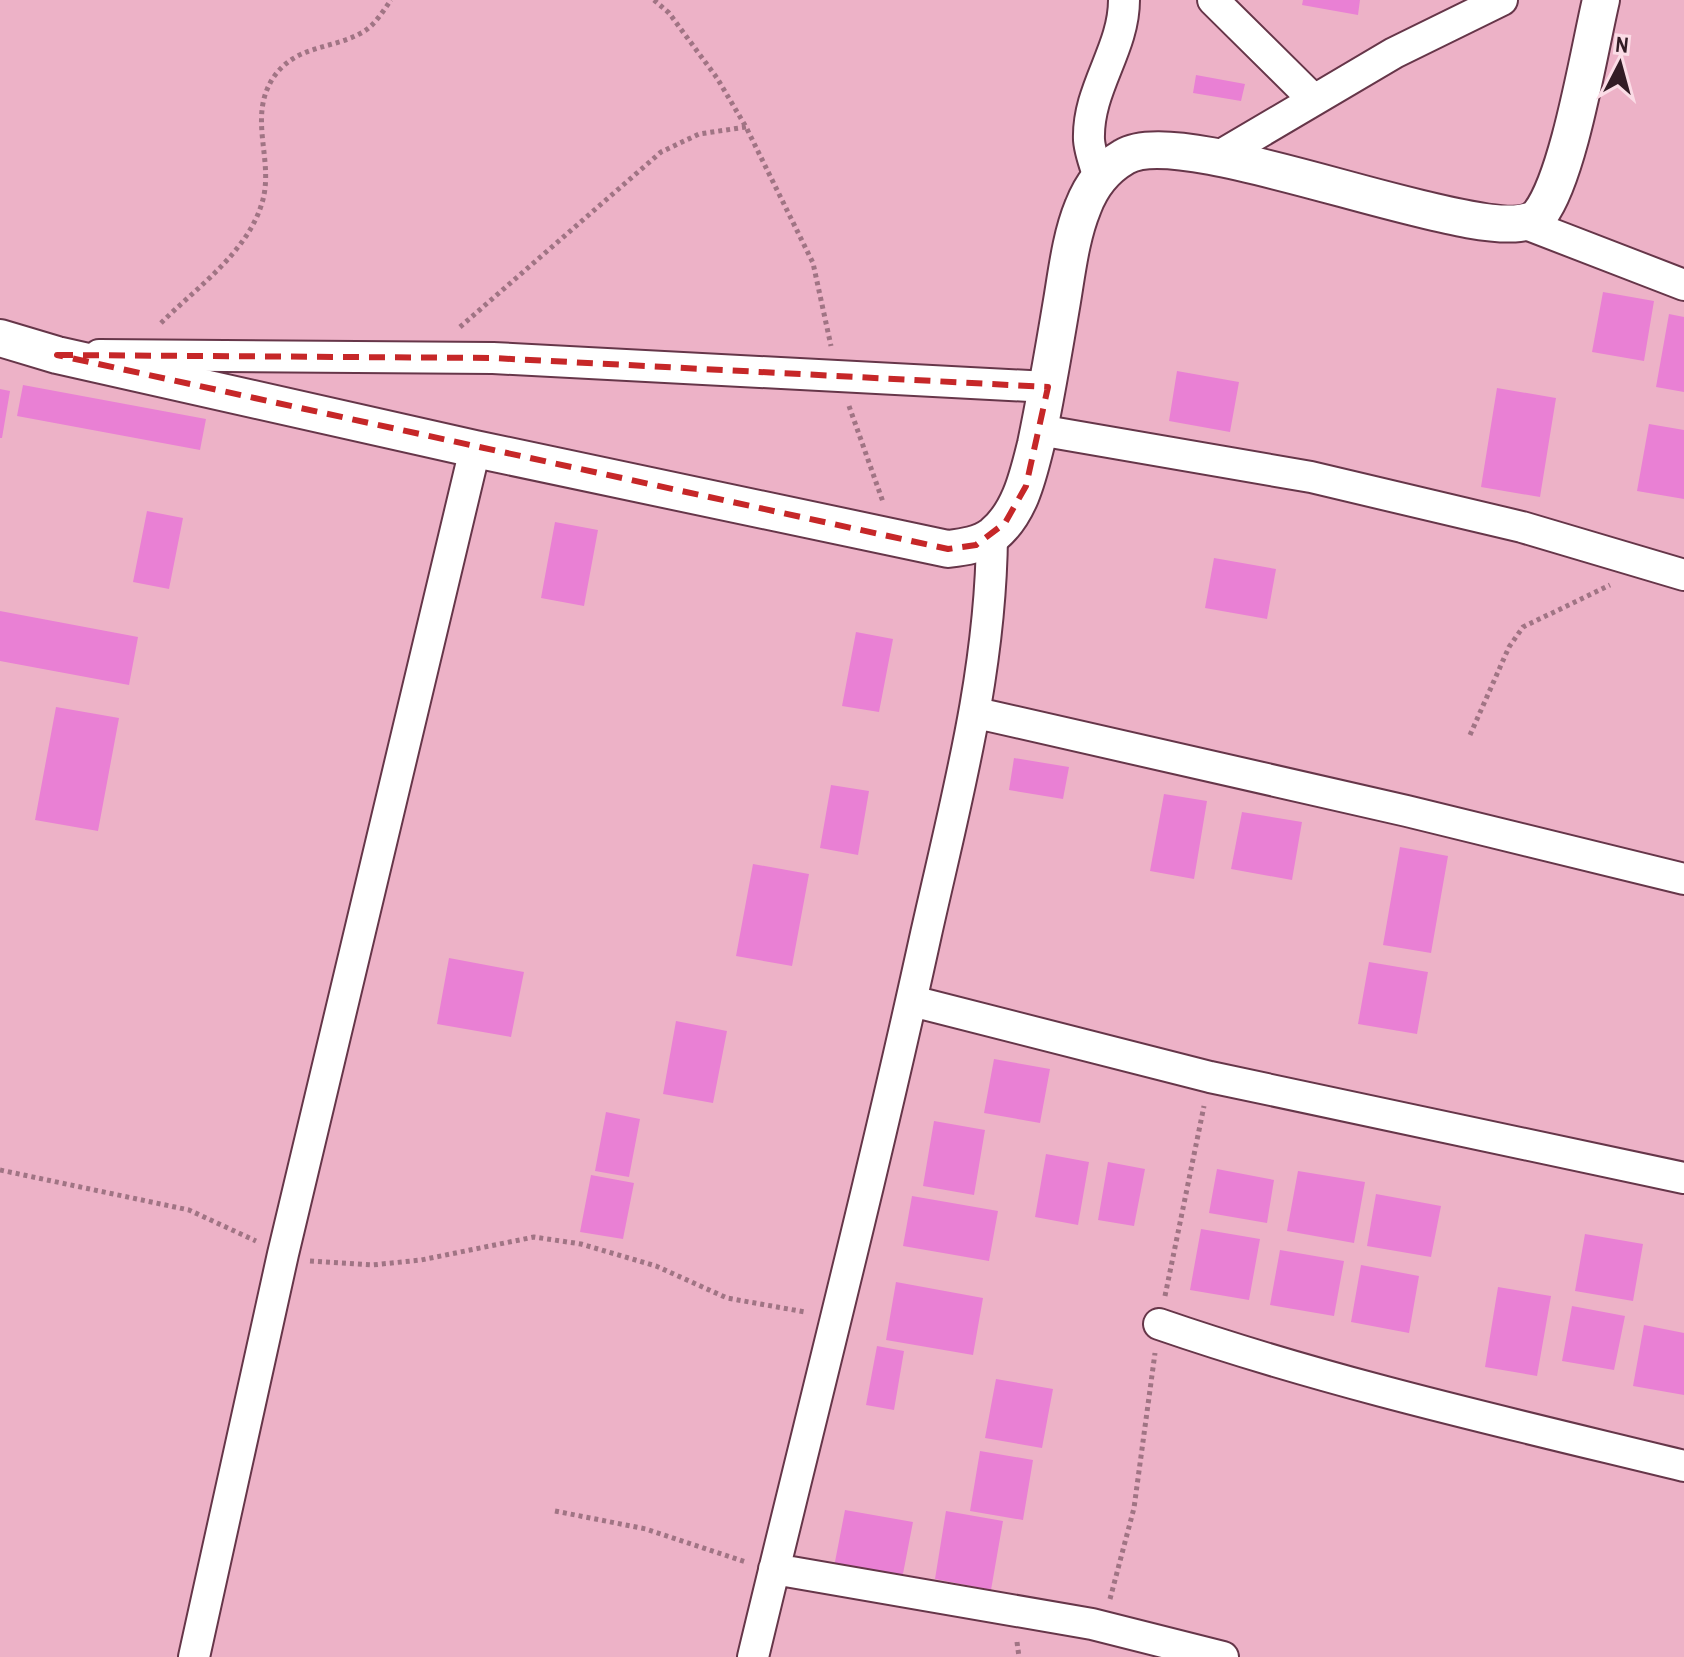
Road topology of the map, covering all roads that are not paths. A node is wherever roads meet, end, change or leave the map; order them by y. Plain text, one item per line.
1 (1124, 0) edge
2 (1213, 0) edge
3 (1502, 0) edge
4 (1601, 0) edge
5 (1314, 100) junction
6 (1216, 158) junction
7 (1099, 177) junction
8 (1526, 224) junction
9 (1684, 285) edge
10 (0, 338) edge
11 (57, 355) junction
12 (1048, 387) junction
13 (1039, 430) junction
14 (475, 449) junction
15 (992, 535) junction
16 (1684, 575) edge
17 (977, 713) junction
18 (1684, 879) edge
19 (912, 1001) junction
20 (1684, 1178) edge
21 (1159, 1324) dead end
22 (1684, 1466) edge
23 (774, 1569) junction
24 (194, 1657) edge
25 (753, 1657) edge
26 (1223, 1657) edge

1 - 7 street
2 - 5 street
3 - 5 street
4 - 8 street
5 - 6 street
6 - 7 street
6 - 8 street
7 - 12 street
8 - 9 street
10 - 11 street
11 - 12 street
11 - 14 street
12 - 13 street
13 - 15 street
13 - 16 street
14 - 15 street
14 - 24 street
15 - 17 street
17 - 18 street
17 - 19 street
19 - 20 street
19 - 23 street
21 - 22 street
23 - 25 street
23 - 26 street

